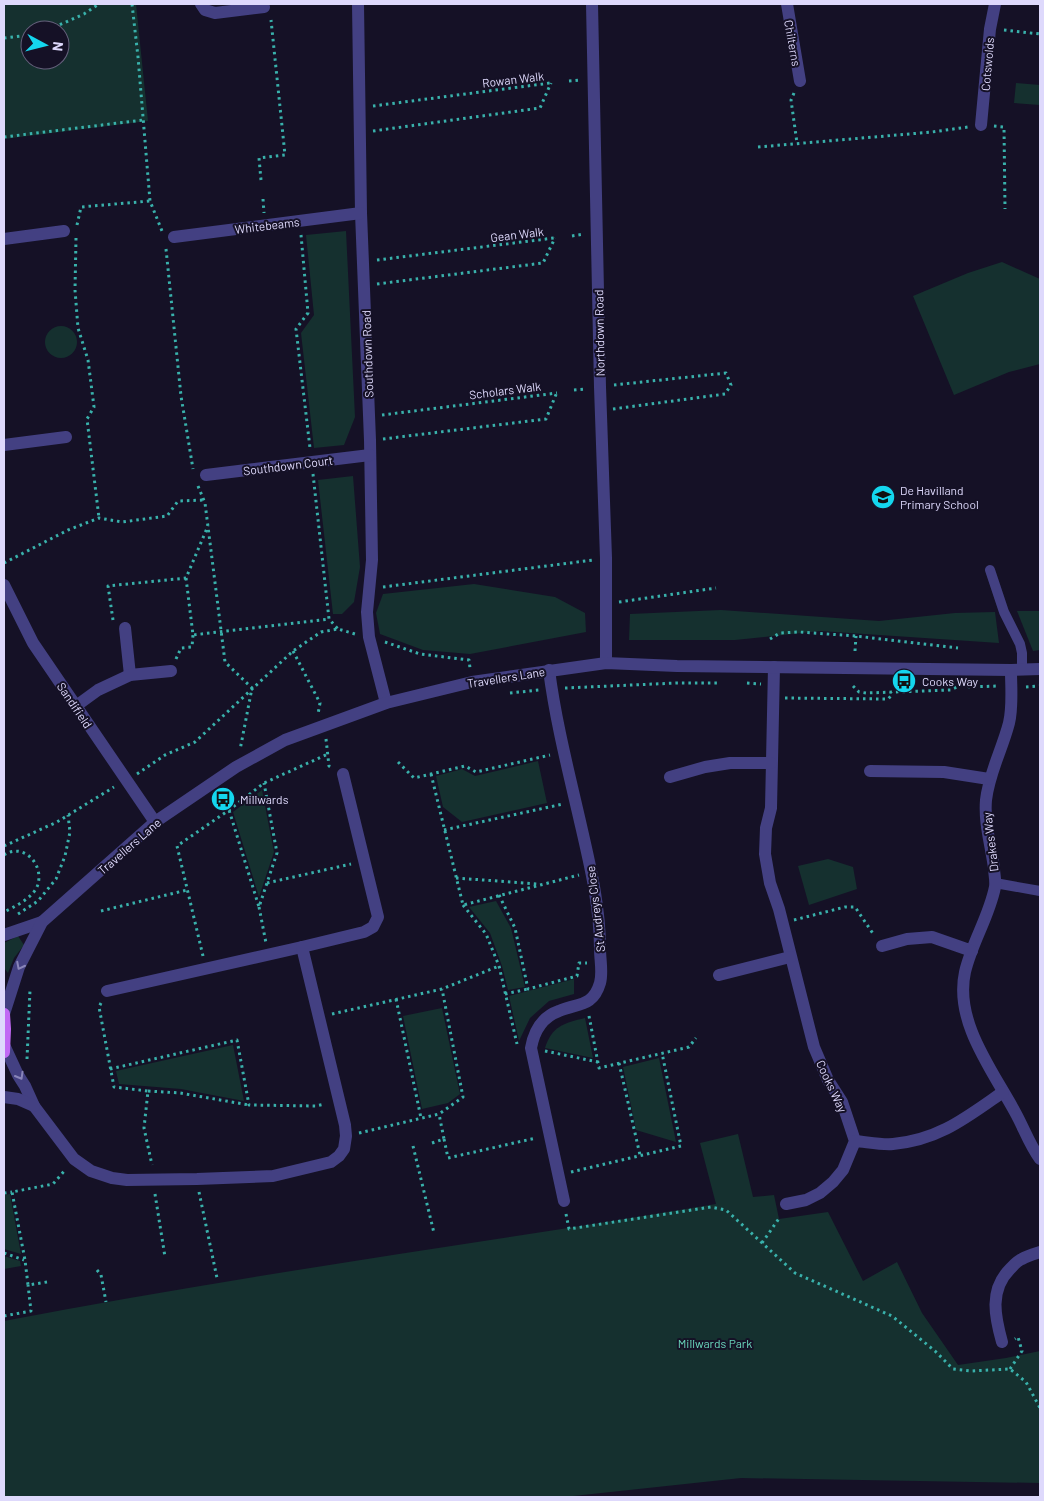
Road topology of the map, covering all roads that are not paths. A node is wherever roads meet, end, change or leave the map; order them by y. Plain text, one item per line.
1 (201, 4) edge
2 (358, 4) edge
3 (592, 4) edge
4 (787, 4) edge
5 (995, 4) edge
6 (264, 7) road end
7 (800, 82) road end
8 (981, 125) road end
9 (361, 213) junction
10 (64, 231) dead end
11 (174, 237) dead end
12 (4, 238) edge
13 (66, 437) dead end
14 (4, 445) edge
15 (370, 455) junction
16 (202, 480) road end
17 (990, 570) dead end
18 (4, 585) edge
19 (125, 628) road end
20 (606, 663) junction
21 (774, 667) junction
22 (1040, 669) edge
23 (549, 670) junction
24 (1016, 670) junction
25 (171, 672) road end
26 (130, 675) junction
27 (386, 702) junction
28 (76, 706) junction
29 (771, 763) junction
30 (870, 771) dead end
31 (342, 774) dead end
32 (670, 776) dead end
33 (989, 779) junction
34 (155, 822) junction
35 (995, 883) junction
36 (1040, 892) edge
37 (42, 922) junction
38 (4, 935) edge
39 (882, 946) road end
40 (302, 947) junction
41 (972, 951) junction
42 (790, 957) junction
43 (719, 975) dead end
44 (107, 991) road end
45 (4, 1014) edge
46 (4, 1049) edge
47 (1003, 1092) junction
48 (4, 1097) edge
49 (34, 1106) junction
50 (855, 1141) junction
51 (1040, 1159) edge
52 (564, 1201) road end
53 (786, 1204) dead end
54 (1040, 1252) edge
55 (1002, 1342) dead end

1 - 6 street
2 - 9 street, Southdown Road
3 - 20 street, Northdown Road
4 - 7 street, Chilterns
5 - 8 street, Cotswolds
9 - 11 street, Whitebeams
9 - 15 street, Southdown Road
10 - 12 street
13 - 14 street
15 - 16 street, Southdown Court
15 - 27 street, Southdown Road
17 - 24 lane
18 - 28 street, Sandifield
19 - 26 street
20 - 21 street, Travellers Lane
20 - 23 street, Travellers Lane
21 - 24 street, Travellers Lane
21 - 29 street, Cooks Way
22 - 24 street, Travellers Lane
23 - 27 street, Travellers Lane
23 - 52 street, St Audreys Close
24 - 33 street, Drakes Way
25 - 26 street
26 - 28 street
27 - 34 street, Travellers Lane
28 - 34 street, Sandifield
29 - 32 street
29 - 42 street, Cooks Way
30 - 33 street
31 - 40 street
33 - 35 street, Drakes Way
34 - 37 street, Travellers Lane
35 - 36 lane
35 - 41 street, Drakes Way
37 - 38 street, Travellers Lane
37 -> 45 street, Travellers Lane
39 - 41 street
40 - 44 street
40 - 49 street
41 - 47 street, Drakes Way
42 - 43 street
42 - 50 street, Cooks Way
45 - 46 main road
46 -> 49 street
47 - 50 street
47 - 51 street, Drakes Way
48 - 49 street
50 - 53 street
54 - 55 street

